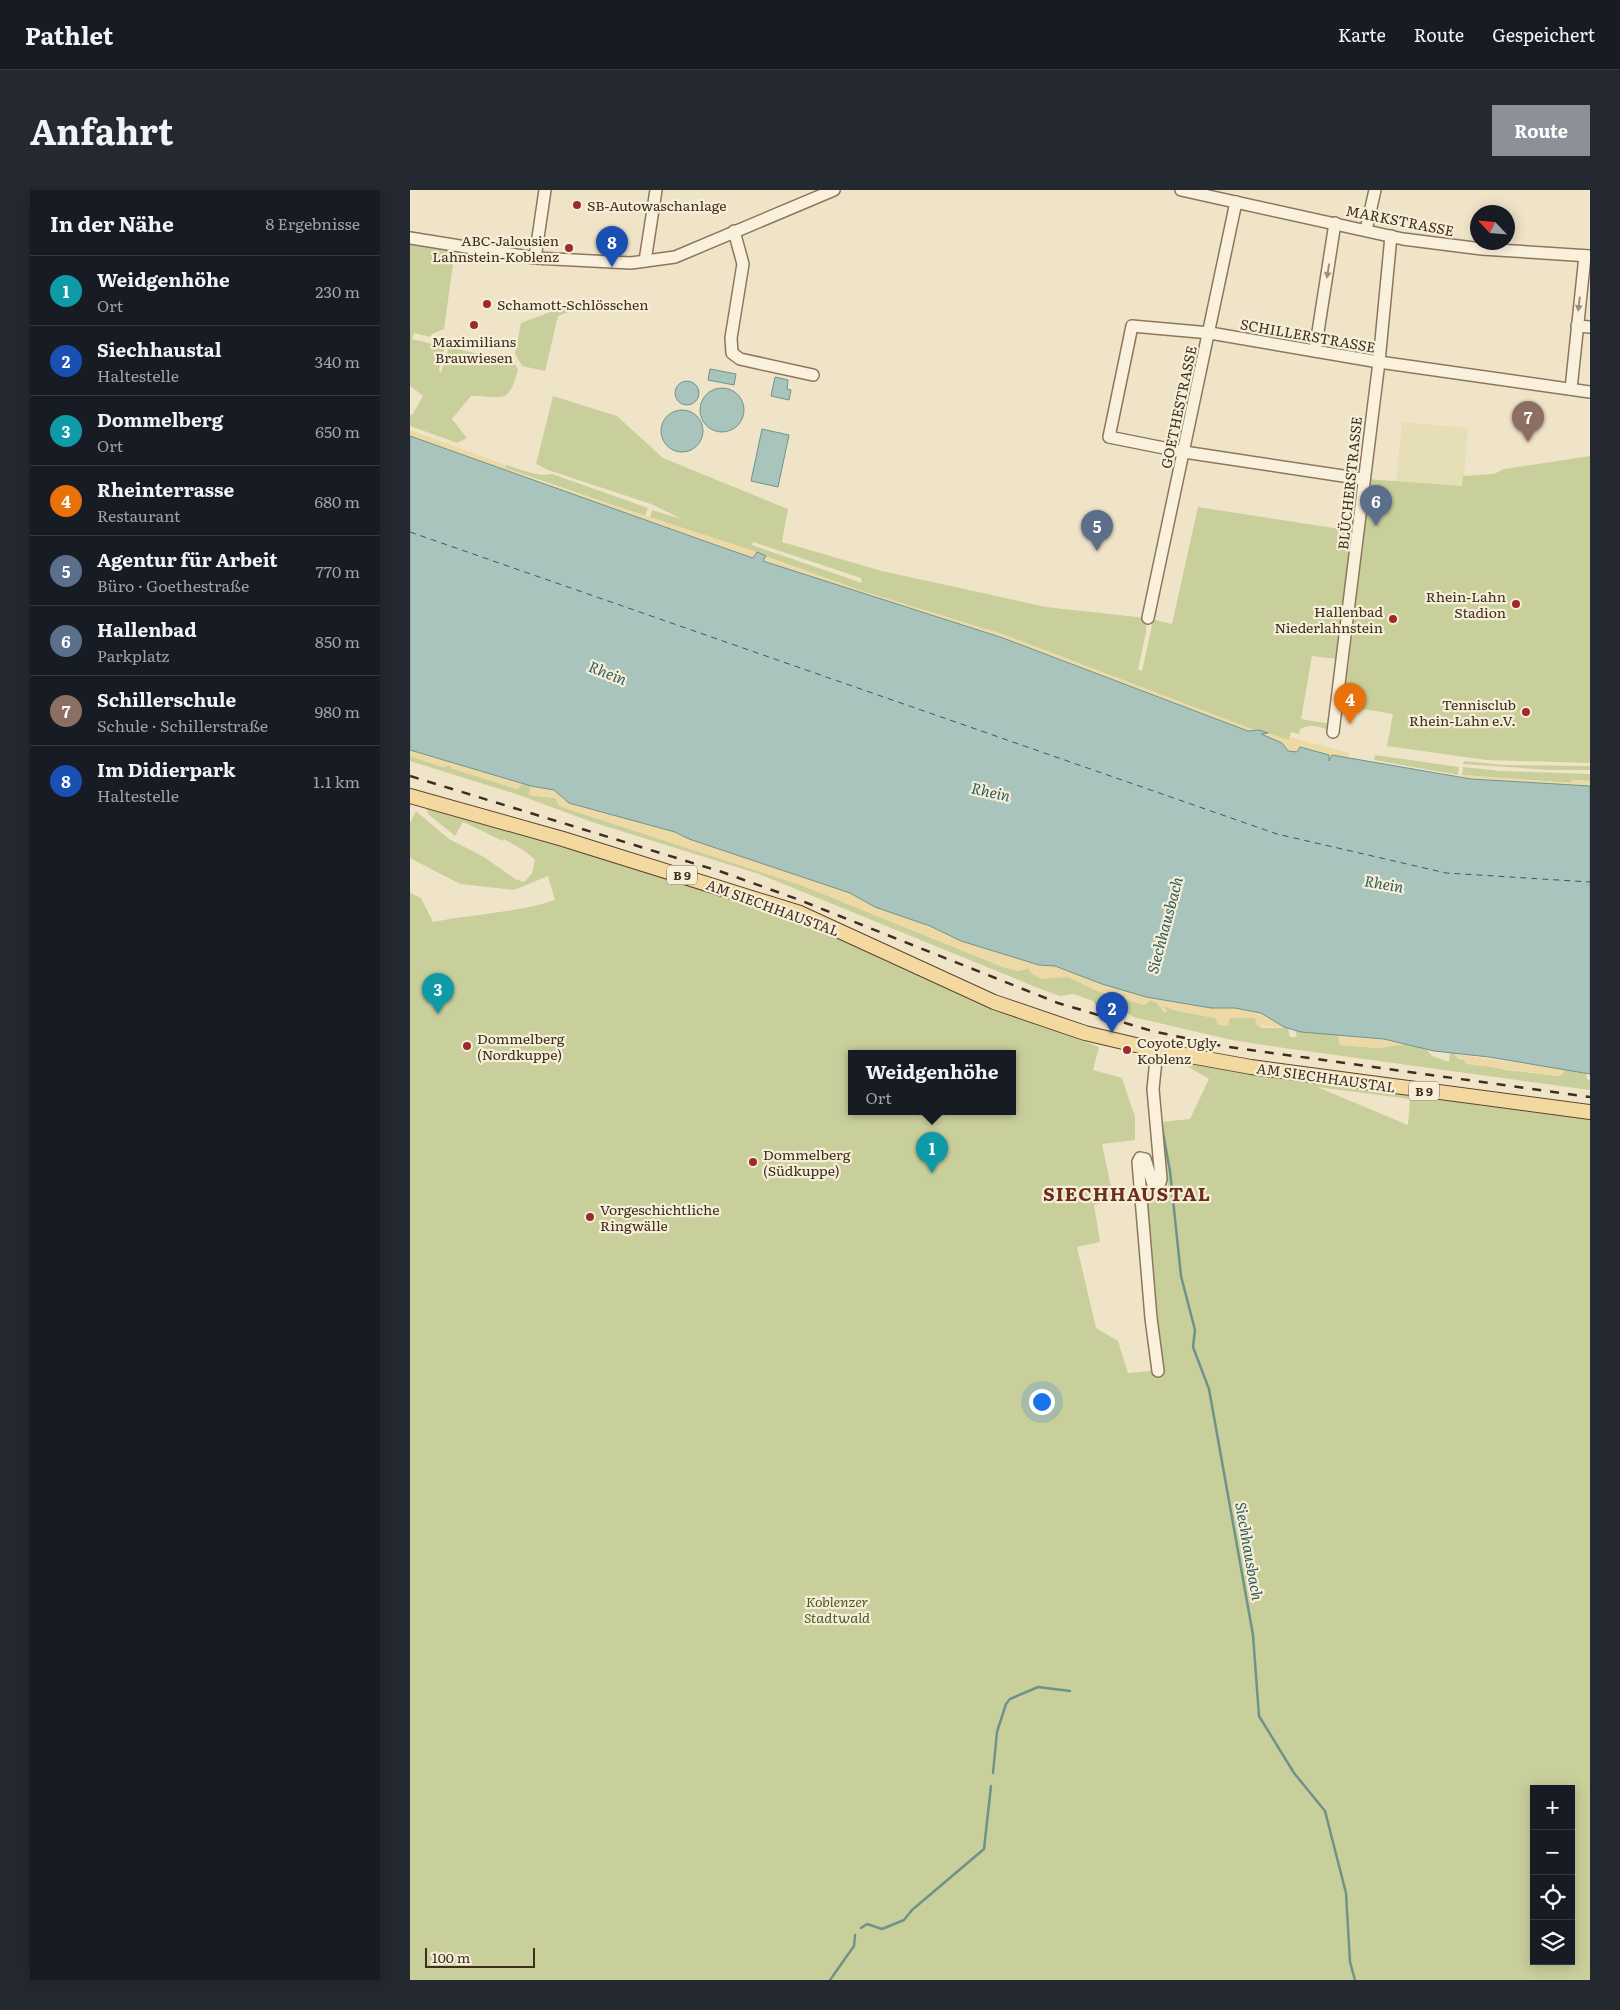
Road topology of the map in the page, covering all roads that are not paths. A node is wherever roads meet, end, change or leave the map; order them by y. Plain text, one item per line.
1 (546, 190) edge
2 (656, 190) edge
3 (834, 190) edge
4 (1181, 190) edge
5 (1375, 190) edge
6 (1236, 202) junction
7 (1335, 223) junction
8 (1366, 230) junction
9 (734, 231) junction
10 (1391, 236) junction
11 (410, 238) edge
12 (1588, 256) edge
13 (535, 258) junction
14 (645, 261) junction
15 (1577, 326) junction
16 (1590, 327) edge
17 (1210, 333) junction
18 (1315, 350) junction
19 (1379, 362) junction
20 (813, 375) dead end
21 (1572, 389) junction
22 (1590, 392) edge
23 (1184, 452) junction
24 (1363, 480) junction
25 (1148, 618) dead end
26 (1333, 732) dead end
27 (410, 796) edge
28 (1157, 1050) junction
29 (1590, 1112) edge
30 (1158, 1371) dead end

1 - 13 street
2 - 14 street
3 - 9 street
4 - 6 street, MARKSTRASSE
5 - 8 street
6 - 7 street, MARKSTRASSE
6 - 17 street, GOETHESTRASSE
7 - 8 street, MARKSTRASSE
7 -> 18 street
8 - 10 street, MARKSTRASSE
9 - 14 street
9 - 20 street
10 - 12 street, MARKSTRASSE
10 - 19 street, BLÜCHERSTRASSE
11 - 13 street
12 -> 15 street
13 - 14 street
15 - 16 street
15 - 21 street
17 - 18 street, SCHILLERSTRASSE
17 - 23 street, GOETHESTRASSE
17 - 23 street, SCHILLERSTRASSE
18 - 19 street, SCHILLERSTRASSE
19 - 21 street, SCHILLERSTRASSE
19 - 24 street, BLÜCHERSTRASSE
21 - 22 street, SCHILLERSTRASSE
23 - 24 street
23 - 25 street, GOETHESTRASSE
24 - 26 street, BLÜCHERSTRASSE
27 - 28 main road, AM SIECHHAUSTAL / B 9
28 - 29 main road, AM SIECHHAUSTAL / B 9
28 - 30 street

